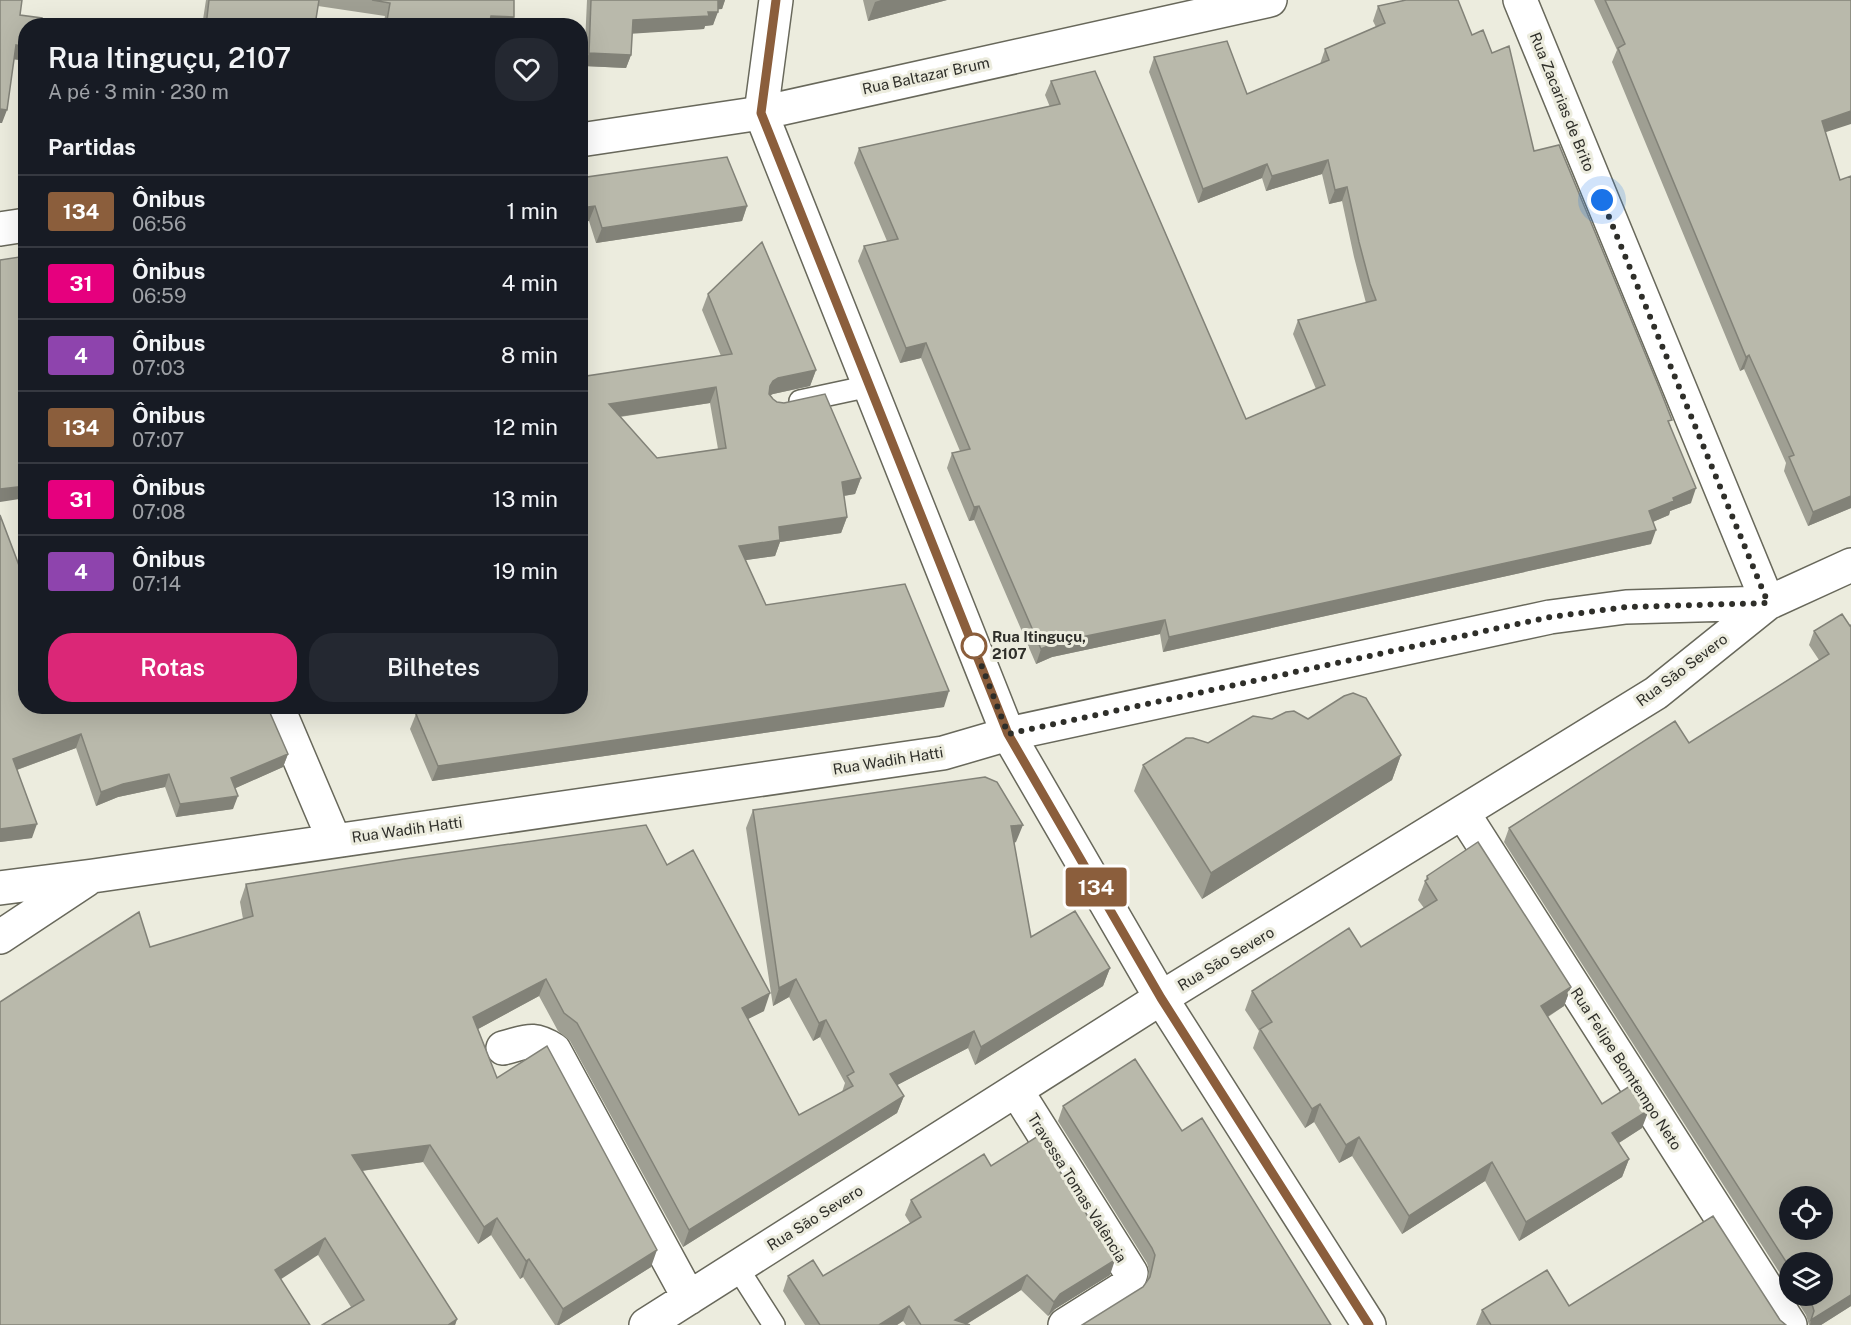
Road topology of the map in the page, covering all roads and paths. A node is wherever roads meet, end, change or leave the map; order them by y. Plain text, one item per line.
1 (776, 0) edge
2 (1269, 0) edge
3 (1520, 0) edge
4 (761, 113) junction
5 (588, 139) edge
6 (18, 226) edge
7 (0, 229) edge
8 (870, 386) junction
9 (776, 406) edge
10 (1851, 564) edge
11 (1768, 603) junction
12 (280, 714) edge
13 (1008, 734) junction
14 (1463, 813) junction
15 (334, 840) junction
16 (93, 876) junction
17 (0, 888) edge
18 (0, 937) edge
19 (1161, 998) junction
20 (503, 1048) dead end
21 (1016, 1090) junction
22 (737, 1267) junction
23 (689, 1298) junction
24 (646, 1325) edge
25 (774, 1325) edge
26 (1065, 1325) edge
27 (1369, 1325) edge
28 (1791, 1325) edge

1 - 4 street
2 - 4 street, Rua Baltazar Brum
3 - 11 street, Rua Zacarias de Brito
4 - 5 street, Rua Baltazar Brum
4 - 8 street
6 - 7 street
8 - 9 lane
8 - 13 street
10 - 11 street
11 - 13 street, Rua Wadih Hatti
11 - 14 street, Rua São Severo
12 - 15 street
13 - 15 street, Rua Wadih Hatti
13 - 19 street
14 - 19 street, Rua São Severo
14 - 28 street, Rua Felipe Bomtempo Neto
15 - 16 street, Rua Wadih Hatti
16 - 17 street, Rua Wadih Hatti
16 - 18 street
19 - 21 street, Rua São Severo
19 - 27 street
20 - 23 street
21 - 22 street, Rua São Severo
21 - 26 street, Travessa Tomas Valência
22 - 23 street, Rua São Severo
22 - 25 lane
23 - 24 street, Rua São Severo

